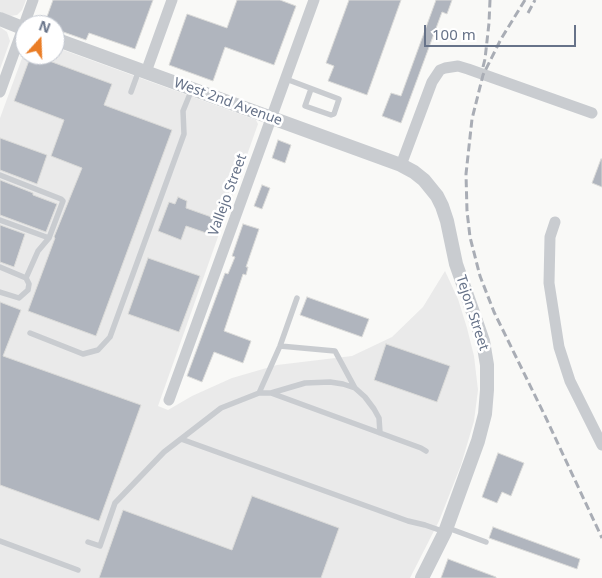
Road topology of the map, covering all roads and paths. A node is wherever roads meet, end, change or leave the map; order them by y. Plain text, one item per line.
1 (33, 0) edge
2 (172, 0) edge
3 (314, 0) edge
4 (28, 15) edge
5 (0, 19) edge
6 (15, 25) edge
7 (65, 43) edge
8 (15, 52) edge
9 (143, 71) junction
10 (286, 79) junction
11 (192, 89) junction
12 (311, 89) junction
13 (0, 92) edge
14 (131, 92) dead end
15 (592, 114) dead end
16 (272, 118) junction
17 (401, 165) junction
18 (0, 175) edge
19 (0, 220) edge
20 (555, 222) dead end
21 (48, 238) junction
22 (0, 268) edge
23 (26, 278) junction
24 (0, 292) edge
25 (297, 298) dead end
26 (30, 333) dead end
27 (280, 346) junction
28 (355, 388) junction
29 (259, 393) junction
30 (271, 393) junction
31 (169, 400) dead end
32 (380, 433) junction
33 (181, 439) junction
34 (602, 445) edge
35 (426, 451) dead end
36 (446, 530) junction
37 (0, 541) edge
38 (88, 542) dead end
39 (486, 542) dead end
40 (78, 570) dead end
41 (422, 578) edge

1 - 4 street
2 - 9 street
3 - 10 street, Vallejo Street
5 - 6 street
7 - 9 street, West 2nd Avenue
8 - 13 street
9 - 11 street, West 2nd Avenue
9 - 14 lane
10 - 12 lane
10 - 16 street, Vallejo Street
11 - 16 street, West 2nd Avenue
11 - 26 lane
12 - 12 lane
15 - 17 street
16 - 17 street, West 2nd Avenue
16 - 31 street, Vallejo Street
17 - 36 street, Tejon Street
18 - 21 lane
19 - 21 lane
20 - 34 street
21 - 23 lane
22 - 23 lane
23 - 24 lane
25 - 27 lane
27 - 28 lane
27 - 29 lane
28 - 30 lane
28 - 32 lane
29 - 30 lane
29 - 33 lane
30 - 32 lane
32 - 35 lane
33 - 36 lane
33 - 38 lane
36 - 39 lane
36 - 41 street, Tejon Street
37 - 40 lane

